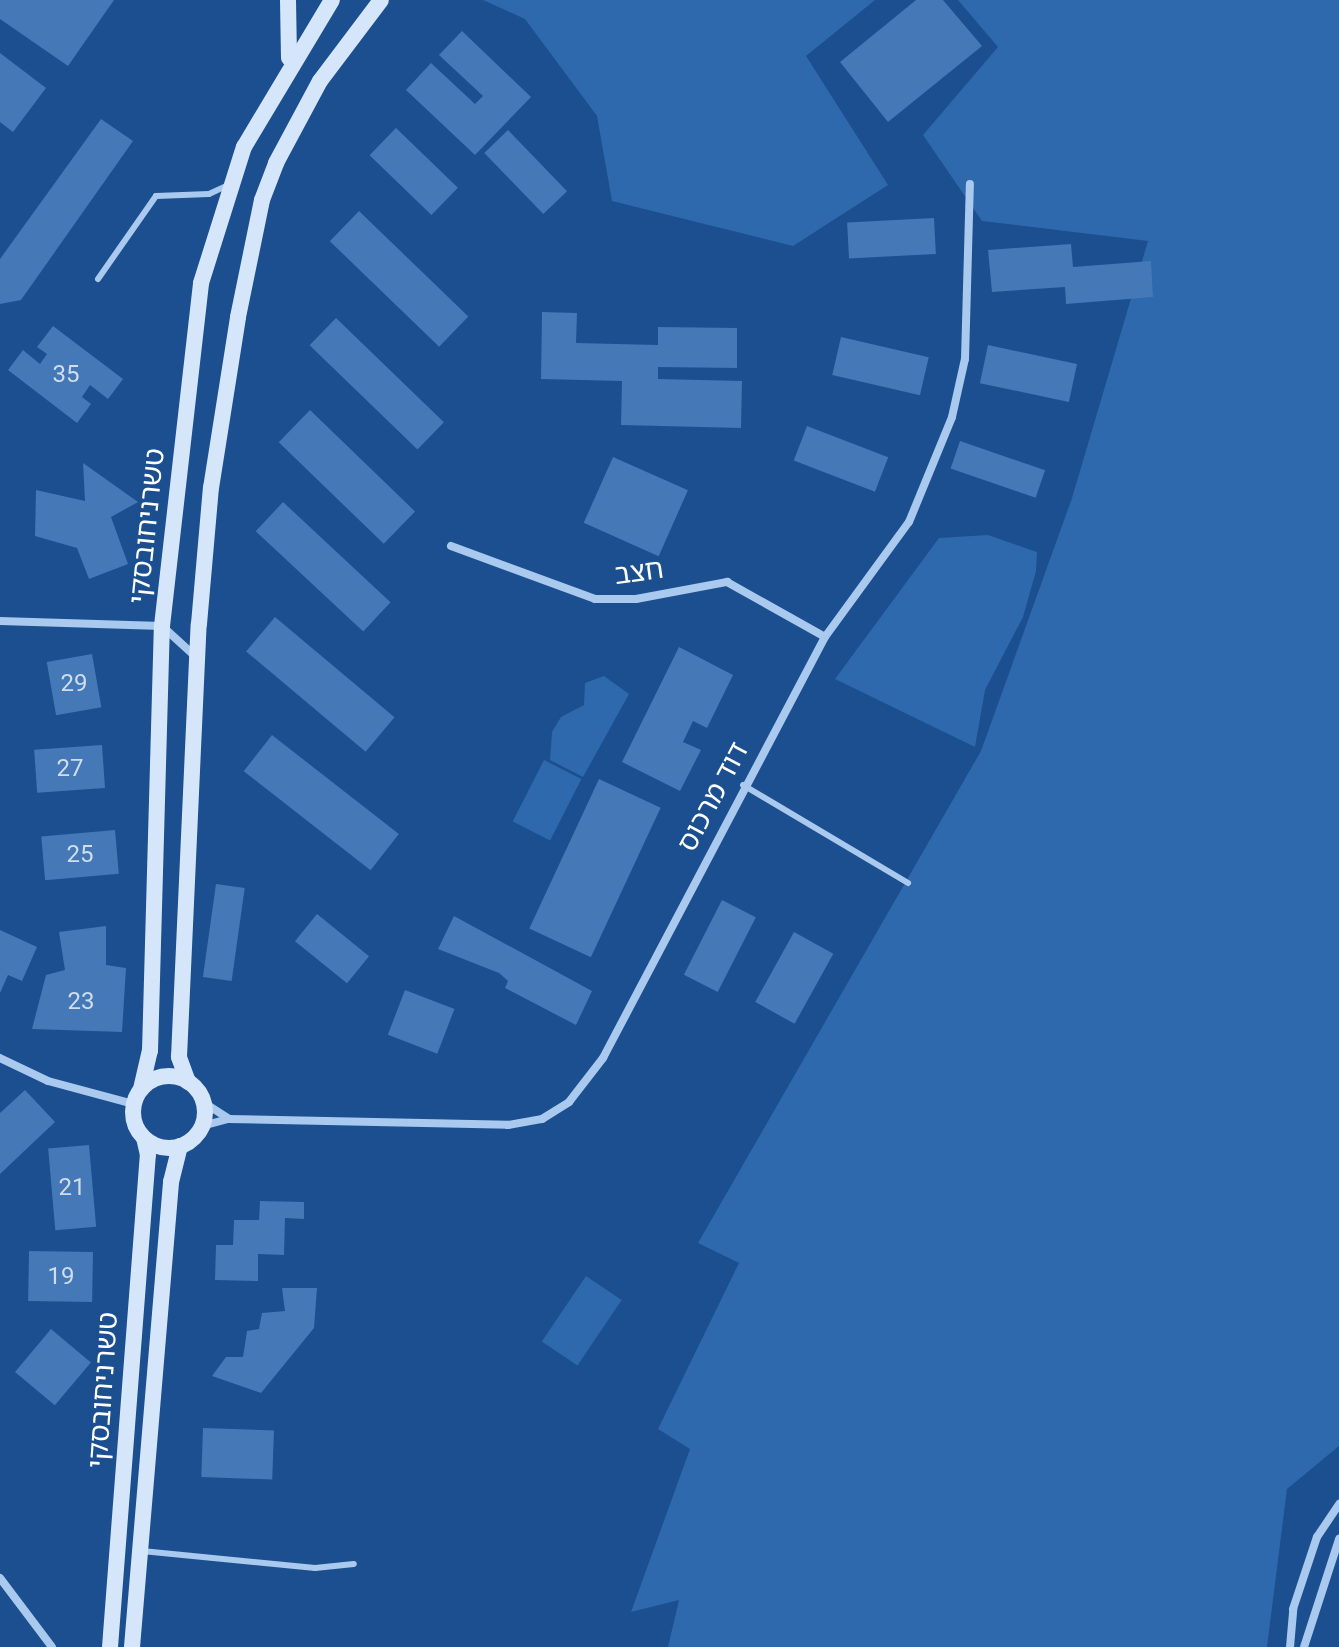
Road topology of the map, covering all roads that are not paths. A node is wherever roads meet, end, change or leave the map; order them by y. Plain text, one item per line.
1 (288, 0) edge
2 (332, 0) edge
3 (376, 1) edge
4 (287, 67) junction
5 (970, 184) dead end
6 (228, 185) junction
7 (98, 279) dead end
8 (451, 546) dead end
9 (0, 621) edge
10 (162, 626) junction
11 (825, 637) junction
12 (198, 662) junction
13 (743, 785) junction
14 (908, 883) dead end
15 (0, 1058) edge
16 (188, 1082) junction
17 (137, 1096) junction
18 (203, 1102) junction
19 (229, 1119) junction
20 (202, 1126) junction
21 (144, 1138) junction
22 (180, 1146) junction
23 (1339, 1504) edge
24 (1339, 1539) edge
25 (142, 1551) junction
26 (354, 1564) dead end
27 (0, 1578) edge
28 (52, 1647) edge
29 (110, 1647) edge
30 (132, 1647) edge
31 (1290, 1647) edge
32 (1304, 1647) edge

1 - 4 street
2 - 4 street, טשרניחובסקי
3 - 12 street
4 - 6 street, טשרניחובסקי
5 - 11 street, דוד מרכוס
6 - 7 lane
6 - 10 street, טשרניחובסקי
8 - 11 street, חצב
9 - 10 street
10 - 12 street
10 - 17 street, טשרניחובסקי
11 - 13 street, דוד מרכוס
12 - 16 street
13 - 14 lane
13 - 19 street, דוד מרכוס
15 - 17 street
16 - 17 street
16 - 18 street
17 - 21 street
18 - 19 street
18 - 20 street
19 - 20 street, דוד מרכוס
20 - 22 street
21 - 22 street
21 - 29 street, טשרניחובסקי
22 - 25 street, טשרניחובסקי
23 - 31 street
24 - 32 street
25 - 26 lane
25 - 30 street, טשרניחובסקי
27 - 28 street

